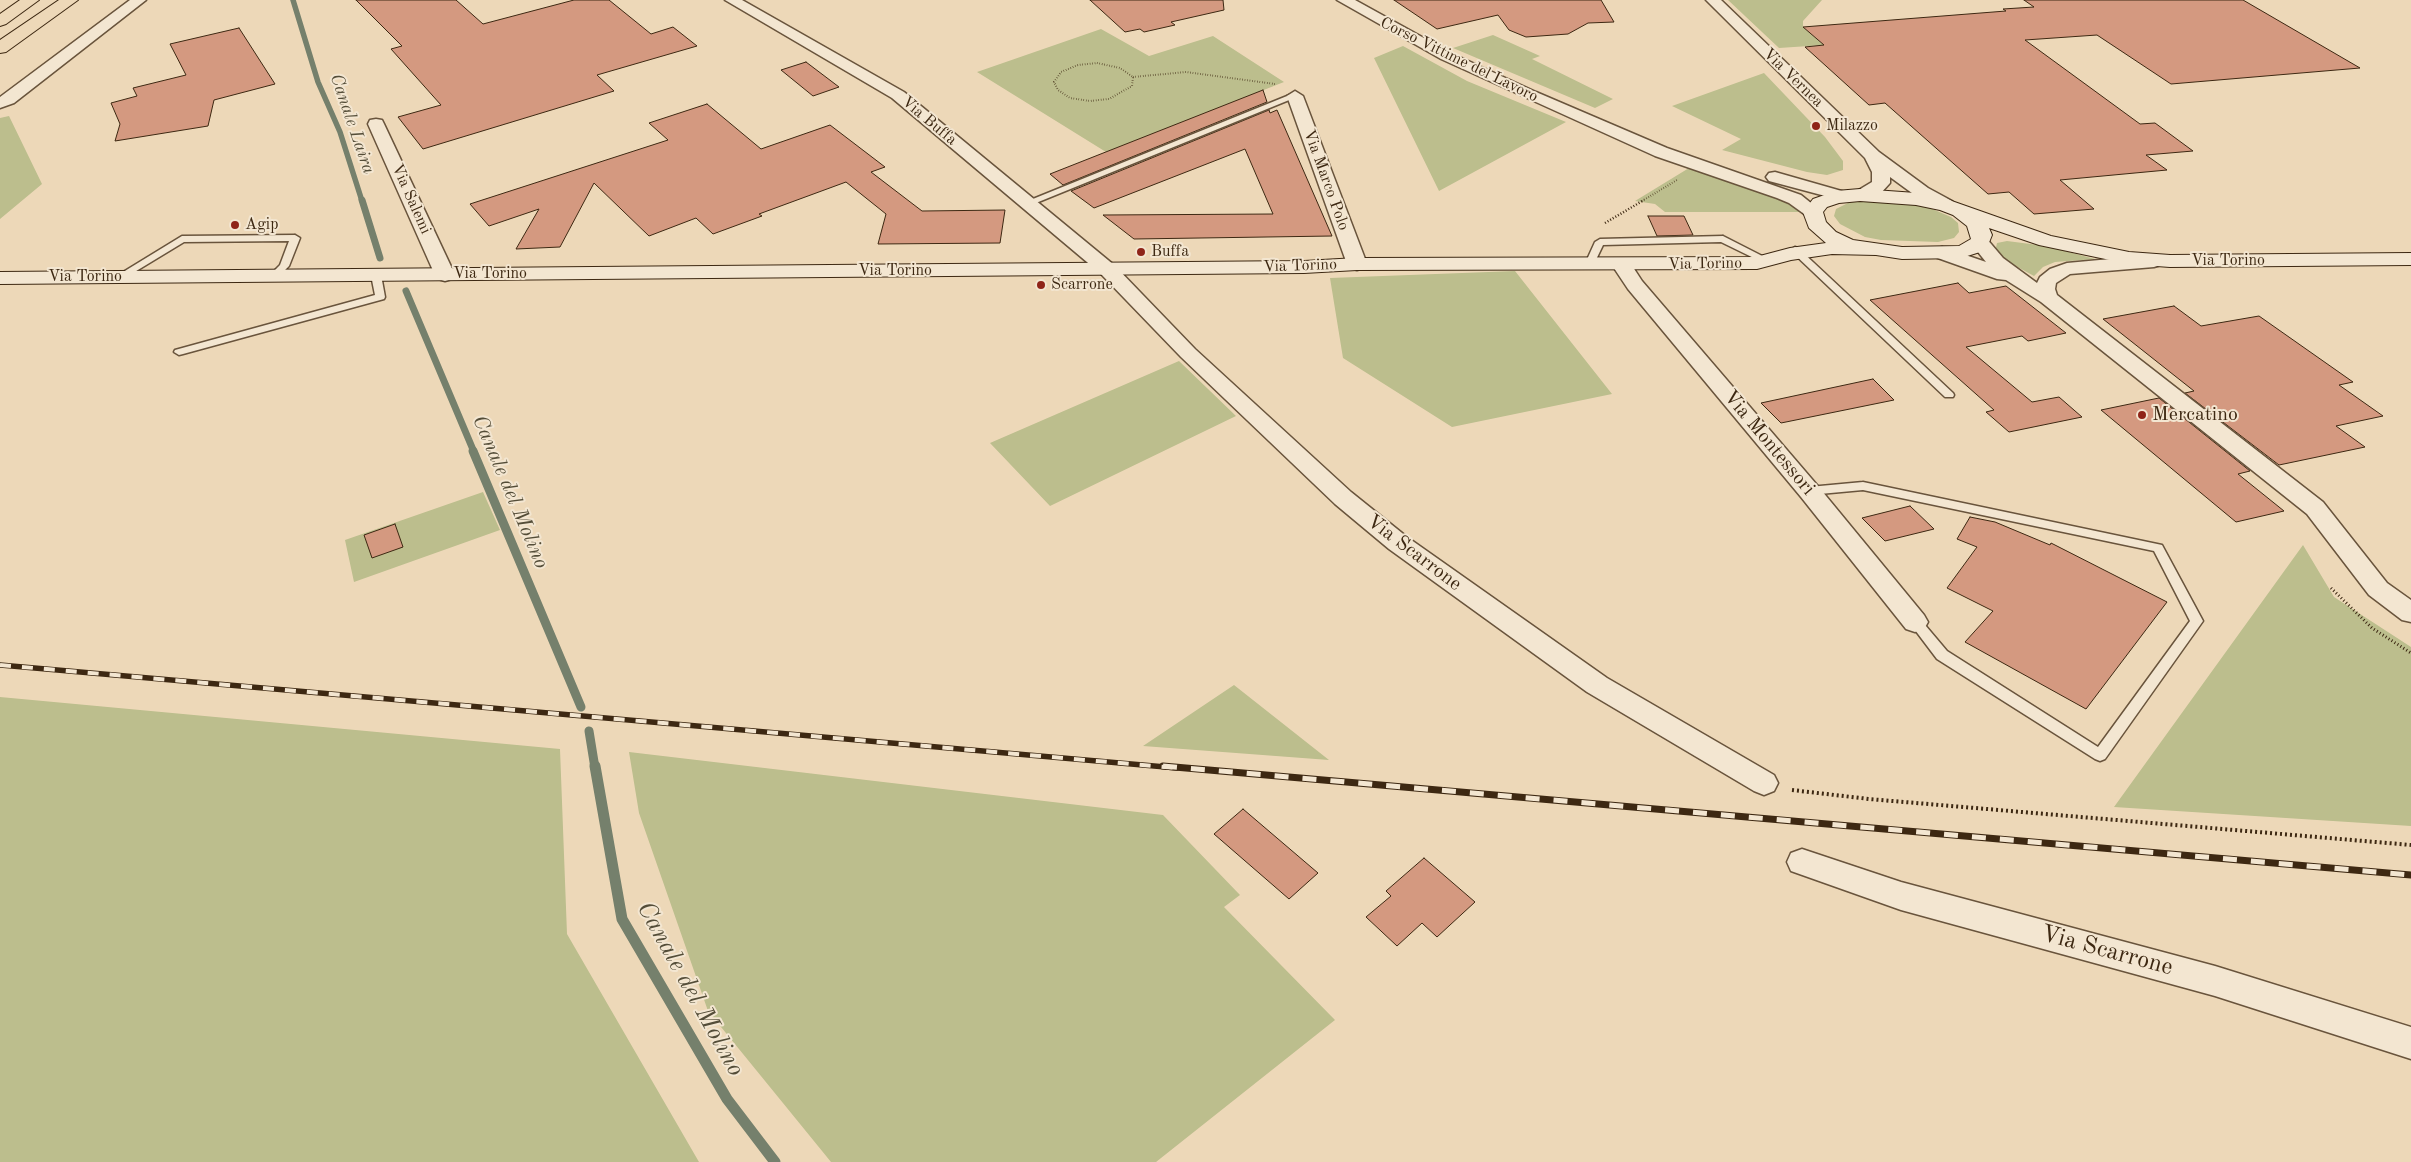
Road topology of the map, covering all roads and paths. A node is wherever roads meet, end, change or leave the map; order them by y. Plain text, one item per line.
1 (31, 0) edge
2 (70, 0) edge
3 (139, 0) edge
4 (732, 0) edge
5 (1344, 0) edge
6 (1713, 0) edge
7 (0, 21) edge
8 (0, 48) edge
9 (1133, 77) junction
10 (1295, 96) junction
11 (0, 103) edge
12 (1577, 114) junction
13 (376, 124) dead end
14 (1873, 156) junction
15 (1852, 196) junction
16 (1028, 203) junction
17 (1953, 208) junction
18 (1814, 218) junction
19 (1980, 241) junction
20 (2046, 241) junction
21 (1872, 250) junction
22 (1794, 253) junction
23 (1942, 253) junction
24 (2411, 259) edge
25 (2154, 260) junction
26 (1766, 261) junction
27 (1357, 264) junction
28 (1590, 264) junction
29 (1622, 265) junction
30 (1107, 269) junction
31 (376, 275) junction
32 (444, 275) junction
33 (274, 276) junction
34 (120, 277) junction
35 (0, 278) edge
36 (2018, 280) junction
37 (2048, 298) junction
38 (179, 352) dead end
39 (1949, 395) dead end
40 (1810, 491) junction
41 (2331, 588) dead end
42 (2411, 613) edge
43 (1915, 622) joint
44 (2411, 654) edge
45 (1764, 783) joint
46 (2411, 845) edge
47 (1802, 862) dead end
48 (2411, 1042) edge

1 - 7 highway
2 - 8 highway
3 - 11 street
4 - 16 street, Via Buffa
5 - 12 street, Corso Vittime del Lavoro
6 - 14 street, Via Vernea
9 - 9 path
9 - 10 path
10 - 16 lane
10 - 27 street, Via Marco Polo
12 - 15 street
12 - 18 street
13 - 32 street, Via Salemi
14 - 15 street
14 - 17 street, Via Vernea
15 - 17 main road
15 - 18 main road
16 - 30 street, Via Buffa
17 - 19 main road
17 - 20 main road
18 - 21 main road
18 - 22 main road
19 - 20 main road
19 - 23 main road
19 - 36 street
20 - 25 main road, Via Torino
21 - 22 main road, Via Torino
21 - 23 main road
22 - 26 main road, Via Torino
22 - 39 lane
23 - 36 street
24 - 25 main road, Via Torino
25 - 37 street
26 - 28 lane
26 - 29 main road, Via Torino
27 - 28 main road, Via Torino
27 - 30 main road, Via Torino
28 - 29 main road, Via Torino
29 - 40 street, Via Montessori
30 - 32 main road, Via Torino
30 - 45 street, Via Scarrone
31 - 32 main road, Via Torino
31 - 33 main road, Via Torino
31 - 38 lane
33 - 34 main road, Via Torino
33 - 34 lane
34 - 35 main road, Via Torino
36 - 37 street
37 - 42 street
40 - 43 street, Via Montessori
40 - 43 lane
41 - 44 path
45 - 46 path
47 - 48 street, Via Scarrone

